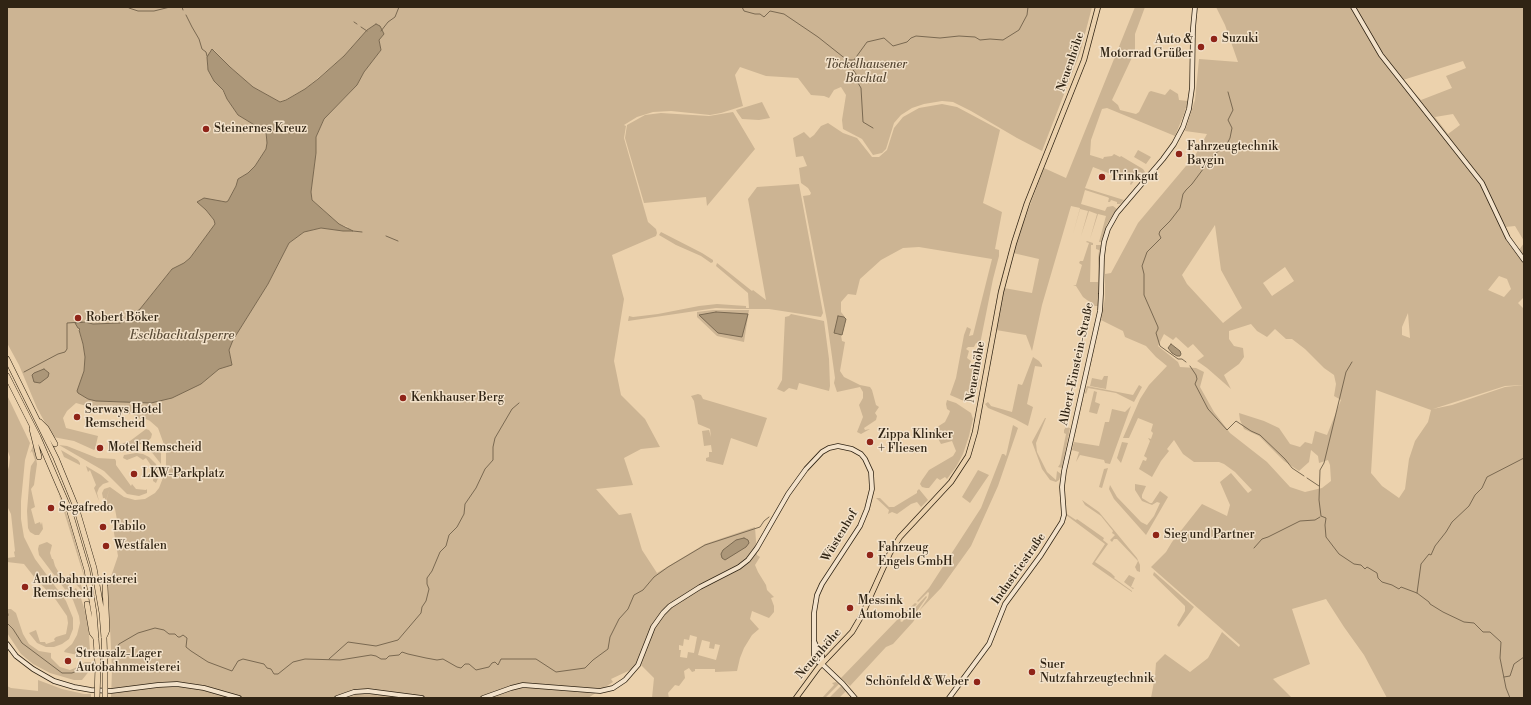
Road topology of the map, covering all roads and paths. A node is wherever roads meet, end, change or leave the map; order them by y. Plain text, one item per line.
1 (1098, 7) edge
2 (1195, 7) edge
3 (1354, 7) edge
4 (1524, 260) edge
5 (7, 359) edge
6 (7, 376) edge
7 (35, 416) junction
8 (30, 420) junction
9 (55, 444) dead end
10 (40, 457) dead end
11 (1062, 487) joint
12 (104, 586) dead end
13 (87, 604) dead end
14 (104, 638) junction
15 (96, 639) junction
16 (814, 641) junction
17 (7, 644) edge
18 (10, 650) edge
19 (7, 654) edge
20 (822, 664) junction
21 (233, 697) edge
22 (97, 698) edge
23 (104, 698) edge
24 (240, 698) edge
25 (337, 698) edge
26 (422, 698) edge
27 (483, 698) edge
28 (796, 698) edge
29 (855, 698) edge
30 (949, 698) edge

1 - 20 main road, Neuenhöhe
2 - 11 street, Albert-Einstein-Straße
3 - 4 street
5 - 7 highway
6 - 8 highway
7 - 9 highway
7 - 14 highway
8 - 10 highway
8 - 15 highway
11 - 30 street, Industriestraße
12 - 14 highway
13 - 15 highway
14 - 23 highway, bridge
15 - 22 highway, bridge
16 - 20 street, Wüstenhof
16 - 20 street, Wüstenhof
16 - 27 street, Wüstenhof
17 - 18 street
18 - 19 street
18 - 21 street
20 - 28 main road, Neuenhöhe
20 - 29 street
21 - 24 street
25 - 26 street

